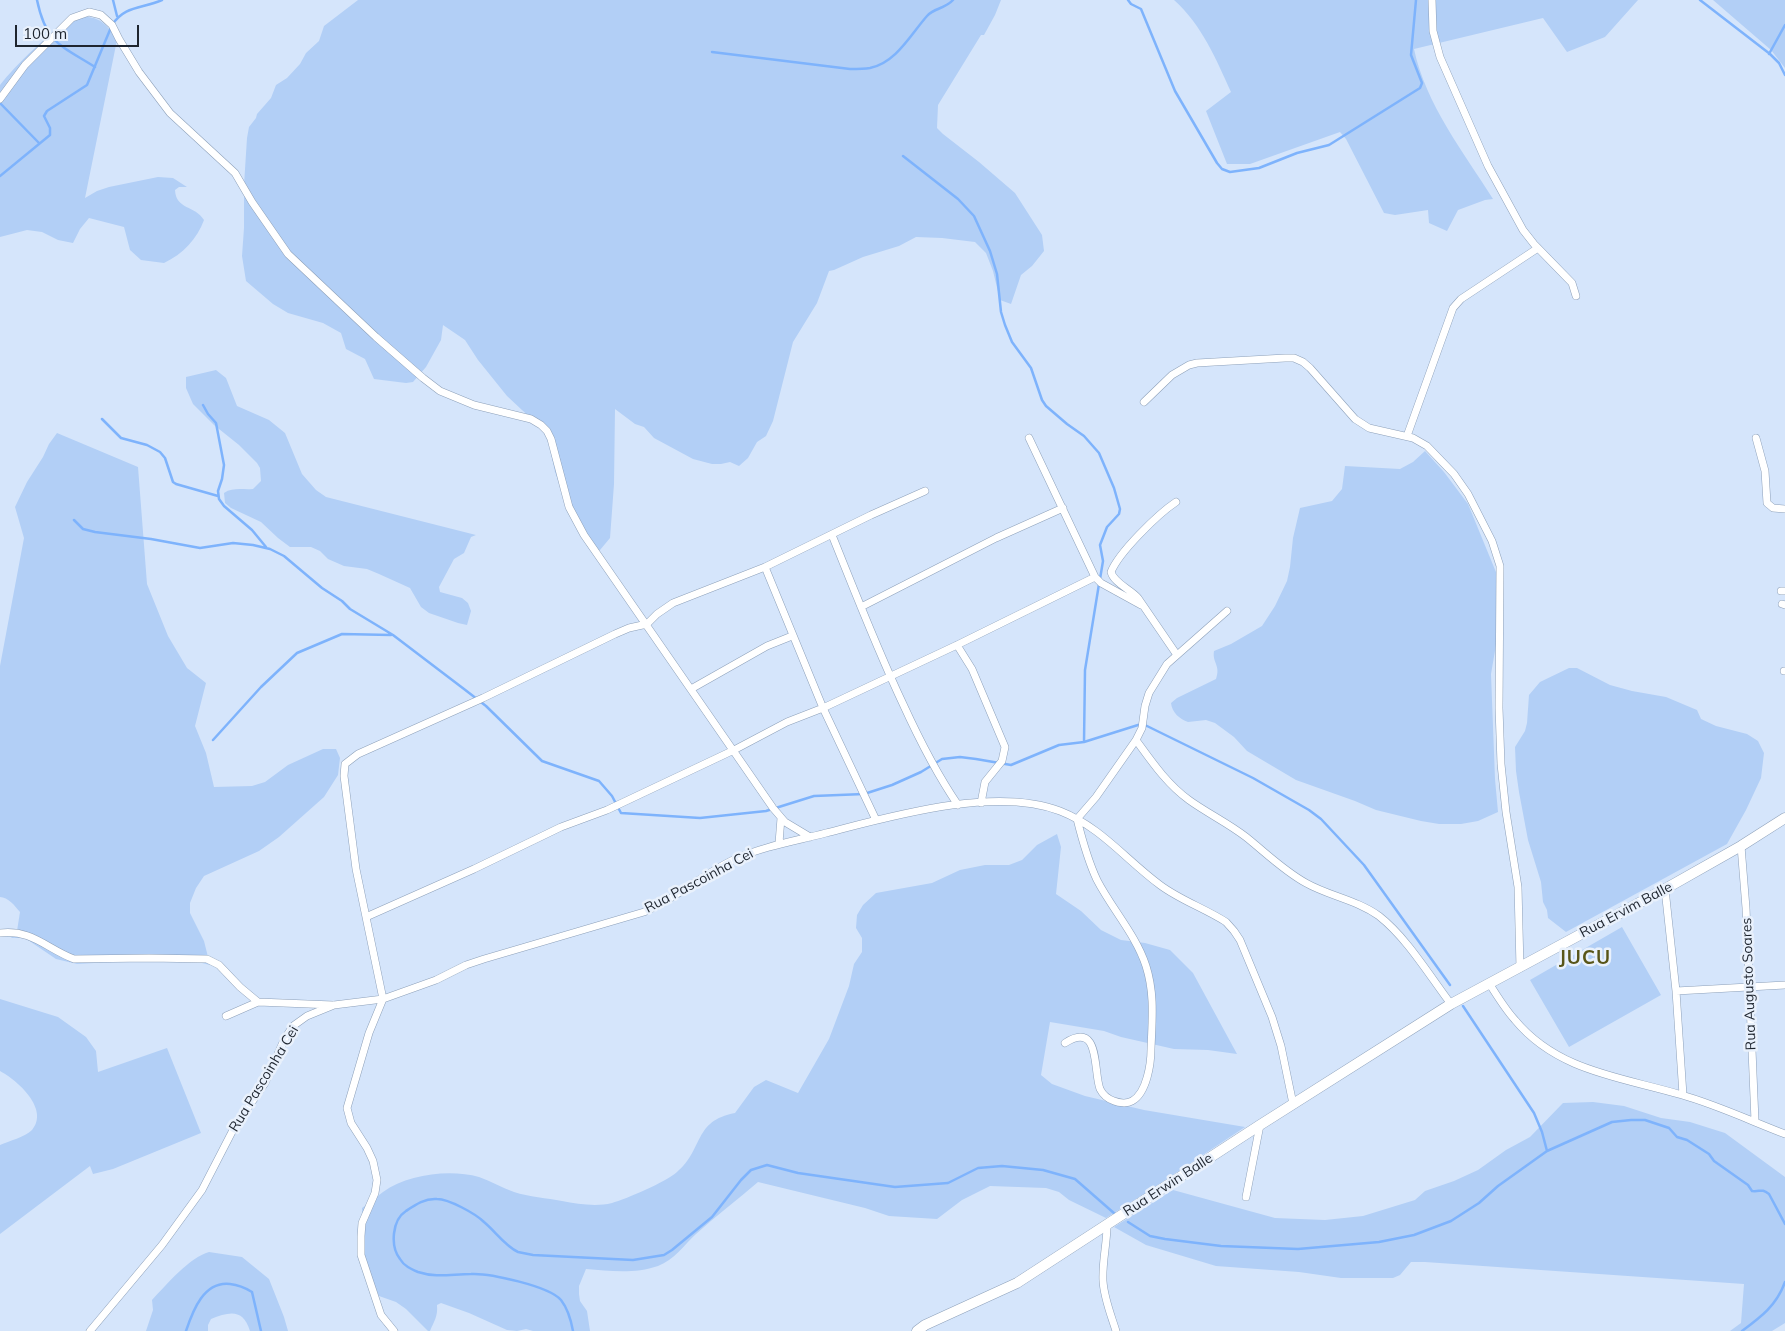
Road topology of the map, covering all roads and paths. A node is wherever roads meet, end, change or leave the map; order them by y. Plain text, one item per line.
1 (1432, 0) edge
2 (0, 99) edge
3 (1538, 248) junction
4 (1576, 296) dead end
5 (1144, 402) dead end
6 (1407, 436) junction
7 (1029, 438) dead end
8 (1756, 438) dead end
9 (925, 491) dead end
10 (1176, 502) dead end
11 (1063, 508) junction
12 (1785, 509) edge
13 (832, 535) junction
14 (765, 567) junction
15 (1095, 577) junction
16 (861, 606) junction
17 (1146, 608) junction
18 (1227, 611) dead end
19 (647, 624) junction
20 (792, 636) junction
21 (957, 645) junction
22 (1177, 655) junction
23 (890, 676) junction
24 (691, 690) junction
25 (822, 708) junction
26 (1136, 740) junction
27 (734, 750) junction
28 (981, 803) junction
29 (958, 805) junction
30 (781, 818) junction
31 (1785, 818) edge
32 (1077, 819) junction
33 (876, 820) junction
34 (810, 837) junction
35 (780, 843) junction
36 (1741, 846) junction
37 (1665, 889) junction
38 (366, 917) junction
39 (0, 933) edge
40 (1520, 968) junction
41 (1489, 983) junction
42 (1785, 985) edge
43 (1750, 988) junction
44 (1676, 991) junction
45 (383, 1000) junction
46 (258, 1002) junction
47 (1451, 1004) junction
48 (334, 1005) junction
49 (226, 1016) dead end
50 (1412, 1028) joint
51 (1065, 1043) dead end
52 (1683, 1095) junction
53 (1293, 1104) junction
54 (1755, 1121) junction
55 (1260, 1125) junction
56 (1785, 1134) edge
57 (1246, 1197) dead end
58 (1107, 1225) junction
59 (90, 1331) edge
60 (394, 1331) edge
61 (917, 1331) edge
62 (1116, 1331) edge

1 - 3 street
2 - 19 street
3 - 4 street
3 - 6 street
5 - 6 street
6 - 40 street
7 - 11 street
8 - 12 street
9 - 13 street
10 - 17 street
11 - 15 street
11 - 16 street
13 - 14 street
13 - 16 street
14 - 19 street
14 - 20 street
15 - 17 street
15 - 21 street
16 - 23 street
17 - 22 street
18 - 22 street
19 - 24 street
19 - 38 street
20 - 24 street
20 - 25 street
21 - 23 street
21 - 28 street
22 - 26 street
23 - 25 street
23 - 29 street
24 - 27 street
25 - 27 street
25 - 33 street
26 - 32 street
26 - 47 street
27 - 30 street
27 - 38 street
28 - 29 street, Rua Pascoinha Cei
28 - 32 street, Rua Pascoinha Cei
29 - 33 street, Rua Pascoinha Cei
30 - 34 street
30 - 35 street
31 - 36 street, Rua Ervim Balle
32 - 51 street
32 - 53 street, Rua Pascoinha Cei
33 - 34 street, Rua Pascoinha Cei
34 - 35 street, Rua Pascoinha Cei
35 - 45 street, Rua Pascoinha Cei
36 - 37 street, Rua Ervim Balle
36 - 43 street, Rua Augusto Soares
37 - 40 street, Rua Ervim Balle
37 - 44 street
38 - 45 street
39 - 46 street
40 - 41 street, Rua Ervim Balle
41 - 47 street, Rua Ervim Balle
41 - 52 street
42 - 43 street
43 - 44 street
43 - 54 street, Rua Augusto Soares
44 - 52 street
45 - 48 street, Rua Pascoinha Cei
45 - 60 street
46 - 48 street
46 - 49 street
47 - 50 street, Rua Ervim Balle
48 - 59 street, Rua Pascoinha Cei
50 - 53 street, Rua Erwin Balle
52 - 54 street
53 - 55 street, Rua Erwin Balle
54 - 56 street
55 - 57 street
55 - 58 street, Rua Erwin Balle
58 - 61 street, Rua Erwin Balle
58 - 62 street

